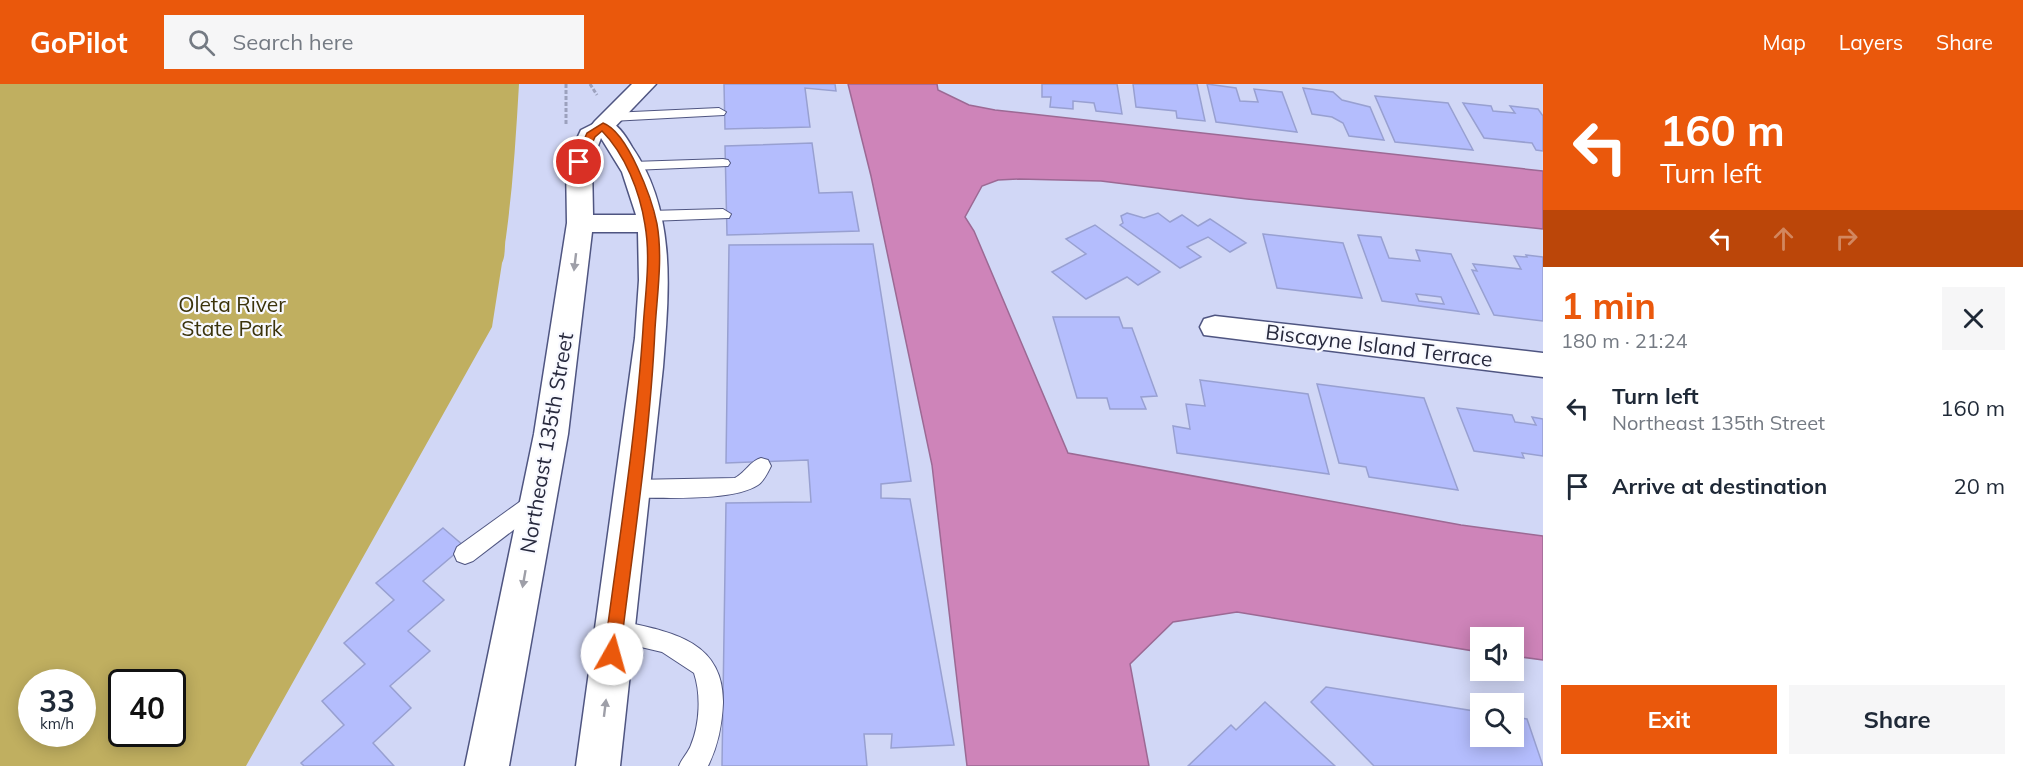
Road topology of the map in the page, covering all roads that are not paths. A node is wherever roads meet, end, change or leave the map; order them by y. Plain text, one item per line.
1 (645, 84) edge
2 (719, 112) dead end
3 (607, 122) junction
4 (723, 163) dead end
5 (632, 166) junction
6 (723, 214) dead end
7 (650, 220) junction
8 (580, 223) junction
9 (1215, 327) dead end
10 (1543, 365) edge
11 (761, 466) dead end
12 (632, 489) junction
13 (539, 499) junction
14 (465, 554) dead end
15 (615, 631) junction
16 (487, 766) edge
17 (598, 766) edge
18 (693, 766) edge

1 - 3 street, Northeast 135th Street
2 - 3 lane
3 - 5 street
3 - 8 street, Northeast 135th Street
4 - 5 lane
5 - 7 street
6 - 7 lane
7 - 8 street
7 - 12 street
8 -> 13 street, Northeast 135th Street
9 - 10 street, Biscayne Island Terrace
11 - 12 lane
12 - 15 street
13 - 14 lane
13 -> 16 street, Northeast 135th Street
17 -> 15 street
15 - 18 lane

